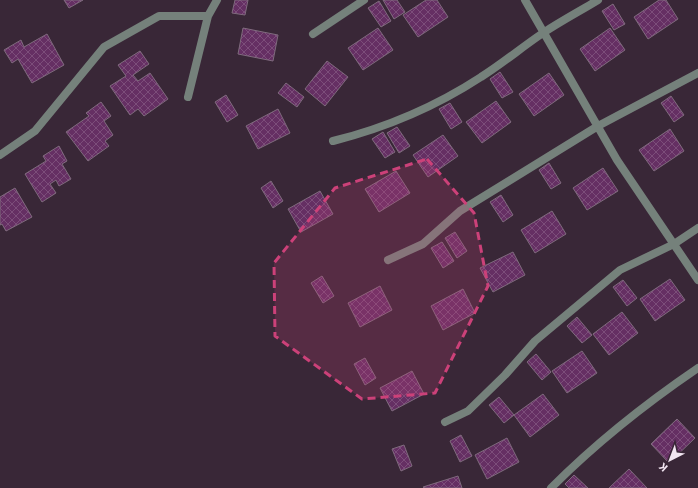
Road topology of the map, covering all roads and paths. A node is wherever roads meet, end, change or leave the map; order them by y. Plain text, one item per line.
1 (217, 0) edge
2 (364, 0) edge
3 (525, 0) edge
4 (598, 0) edge
5 (208, 16) junction
6 (544, 33) junction
7 (313, 34) dead end
8 (698, 73) edge
9 (188, 97) dead end
10 (598, 126) junction
11 (333, 141) dead end
12 (0, 155) edge
13 (698, 228) edge
14 (674, 244) junction
15 (388, 260) dead end
16 (698, 280) edge
17 (698, 368) edge
18 (445, 422) dead end
19 (551, 488) edge

1 - 5 street
2 - 7 street
3 - 6 street
4 - 6 street
5 - 9 street
5 - 12 street
6 - 10 street
6 - 11 street
8 - 10 street
10 - 14 street
10 - 15 street
13 - 14 street
14 - 16 street
14 - 18 street
17 - 19 street

